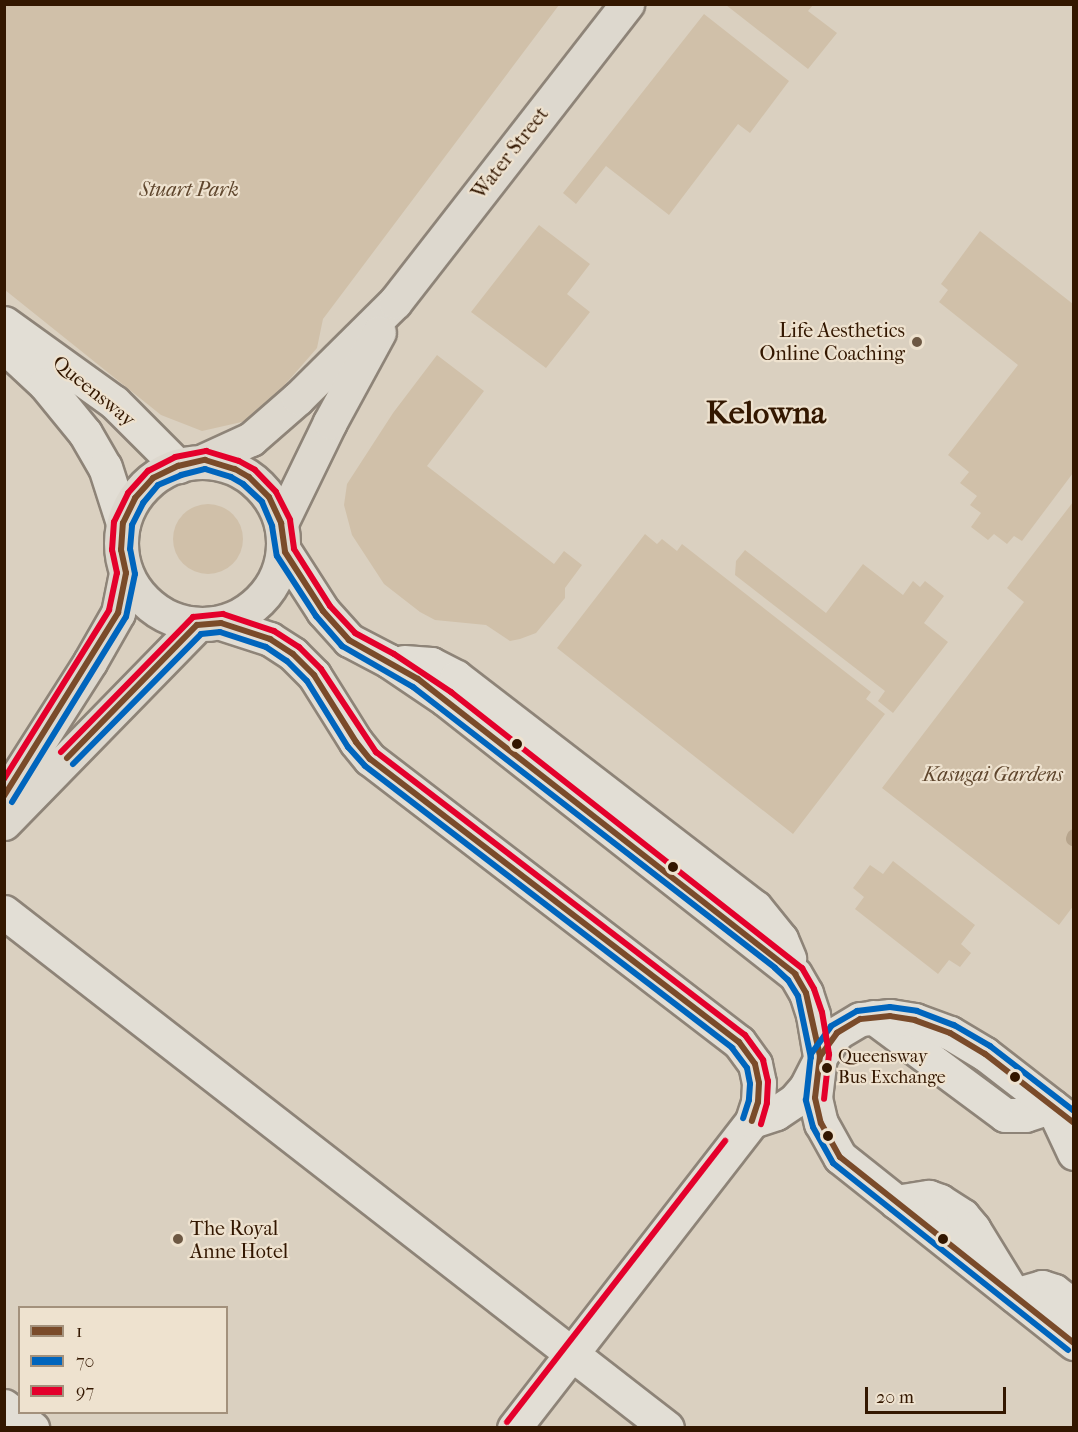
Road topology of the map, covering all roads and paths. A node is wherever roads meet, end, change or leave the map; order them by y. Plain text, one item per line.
1 (627, 4) edge
2 (395, 302) junction
3 (4, 323) edge
4 (4, 346) edge
5 (191, 463) junction
6 (123, 523) junction
7 (283, 537) junction
8 (126, 573) junction
9 (209, 624) junction
10 (4, 797) edge
11 (4, 823) edge
12 (4, 912) edge
13 (820, 1056) junction
14 (1063, 1114) edge
15 (752, 1121) junction
16 (1074, 1153) edge
17 (840, 1157) junction
18 (1014, 1295) junction
19 (1074, 1305) edge
20 (1074, 1343) edge
21 (572, 1352) junction
22 (4, 1406) edge
23 (32, 1428) edge
24 (514, 1428) edge
25 (667, 1428) edge

1 - 2 main road, Water Street
2 - 5 main road, Water Street
2 - 7 main road, Water Street
3 - 5 street, Queensway
4 - 6 street, Queensway
5 - 6 main road
5 - 7 main road
6 - 8 main road
7 - 9 main road
7 - 13 street
8 - 9 main road
8 - 10 main road
9 - 11 main road
9 - 15 street
12 - 21 street
13 - 14 street
13 - 15 street
13 - 17 street
14 - 16 street
15 - 17 street
15 - 21 street
17 - 18 street
18 - 19 street
18 - 20 street
21 - 24 street
21 - 25 street
22 - 23 street

